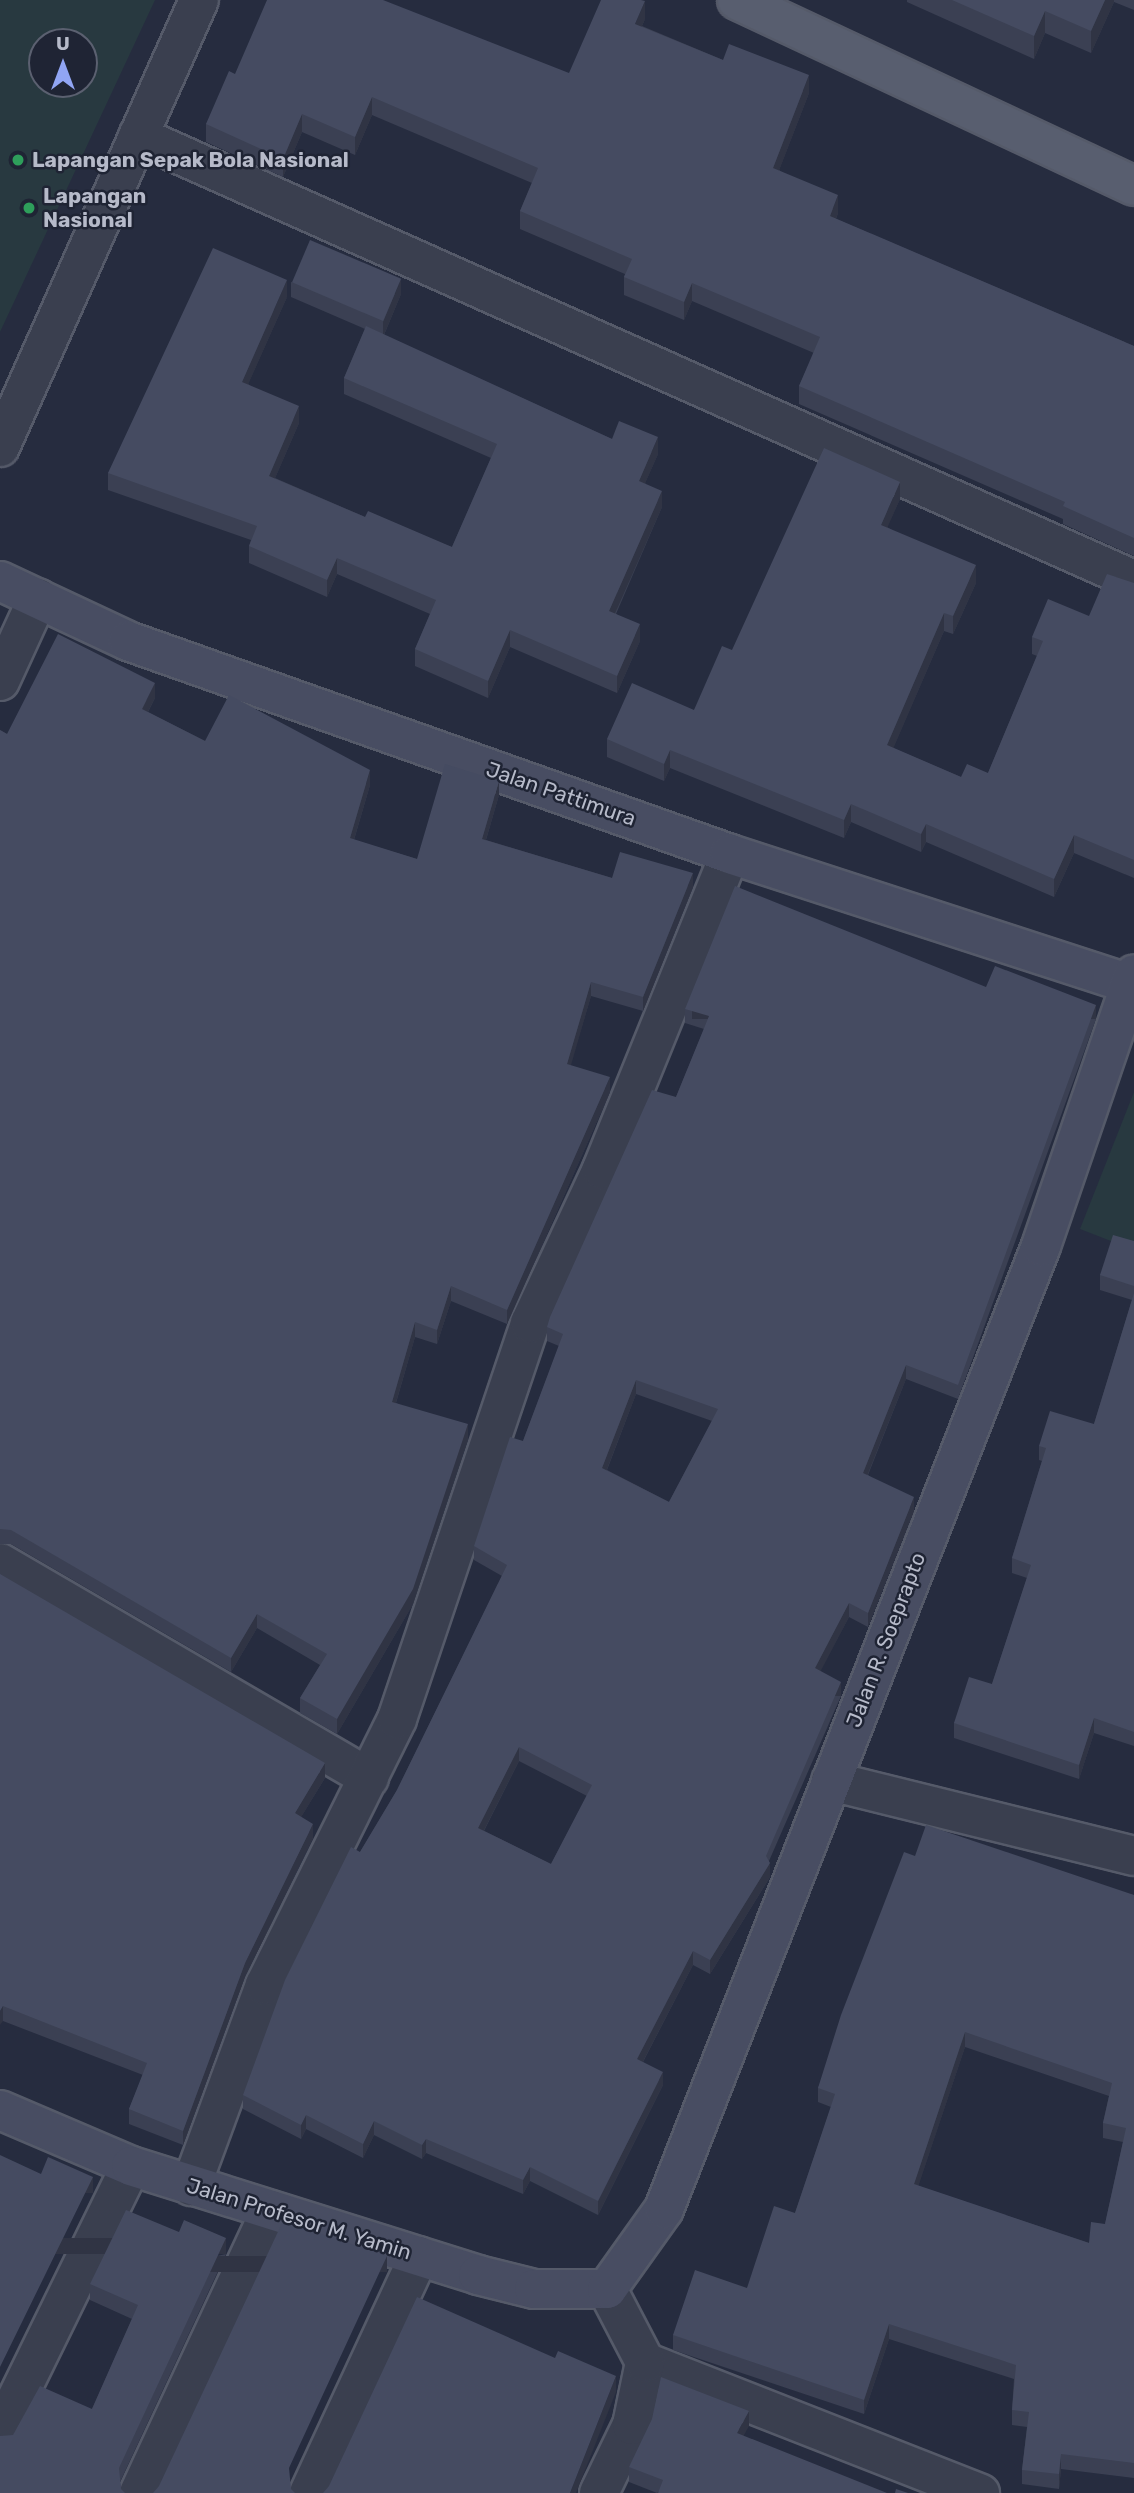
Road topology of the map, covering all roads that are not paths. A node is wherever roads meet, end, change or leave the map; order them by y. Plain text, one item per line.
1 (199, 0) edge
2 (737, 0) edge
3 (138, 136) junction
4 (1134, 186) edge
5 (0, 447) edge
6 (1134, 580) edge
7 (0, 581) edge
8 (38, 598) junction
9 (0, 681) edge
10 (730, 854) junction
11 (1133, 980) edge
12 (0, 1563) edge
13 (369, 1778) junction
14 (831, 1782) junction
15 (1134, 1856) edge
16 (0, 2110) edge
17 (131, 2166) junction
18 (191, 2186) junction
19 (271, 2210) junction
20 (419, 2256) junction
21 (607, 2289) junction
22 (645, 2362) junction
23 (0, 2433) edge
24 (139, 2493) edge
25 (309, 2493) edge
26 (599, 2493) edge
27 (980, 2493) edge

1 - 3 street
2 - 4 main road
3 - 5 street
3 - 6 street
7 - 8 main road, Jalan Pattimura
8 - 9 street
8 - 10 main road, Jalan Pattimura
10 - 11 main road, Jalan Pattimura
10 - 13 street
11 - 14 main road, Jalan R. Soeprapto
12 - 13 street
13 - 18 street
14 - 15 street
14 - 21 main road, Jalan R. Soeprapto
16 - 17 main road, Jalan Profesor M. Yamin
17 - 18 main road, Jalan Profesor M. Yamin
17 - 23 street
18 - 19 main road, Jalan Profesor M. Yamin
19 - 20 main road, Jalan Profesor M. Yamin
19 - 24 street
20 - 21 main road, Jalan Profesor M. Yamin
20 - 25 street
21 - 22 street
22 - 26 street
22 - 27 street

